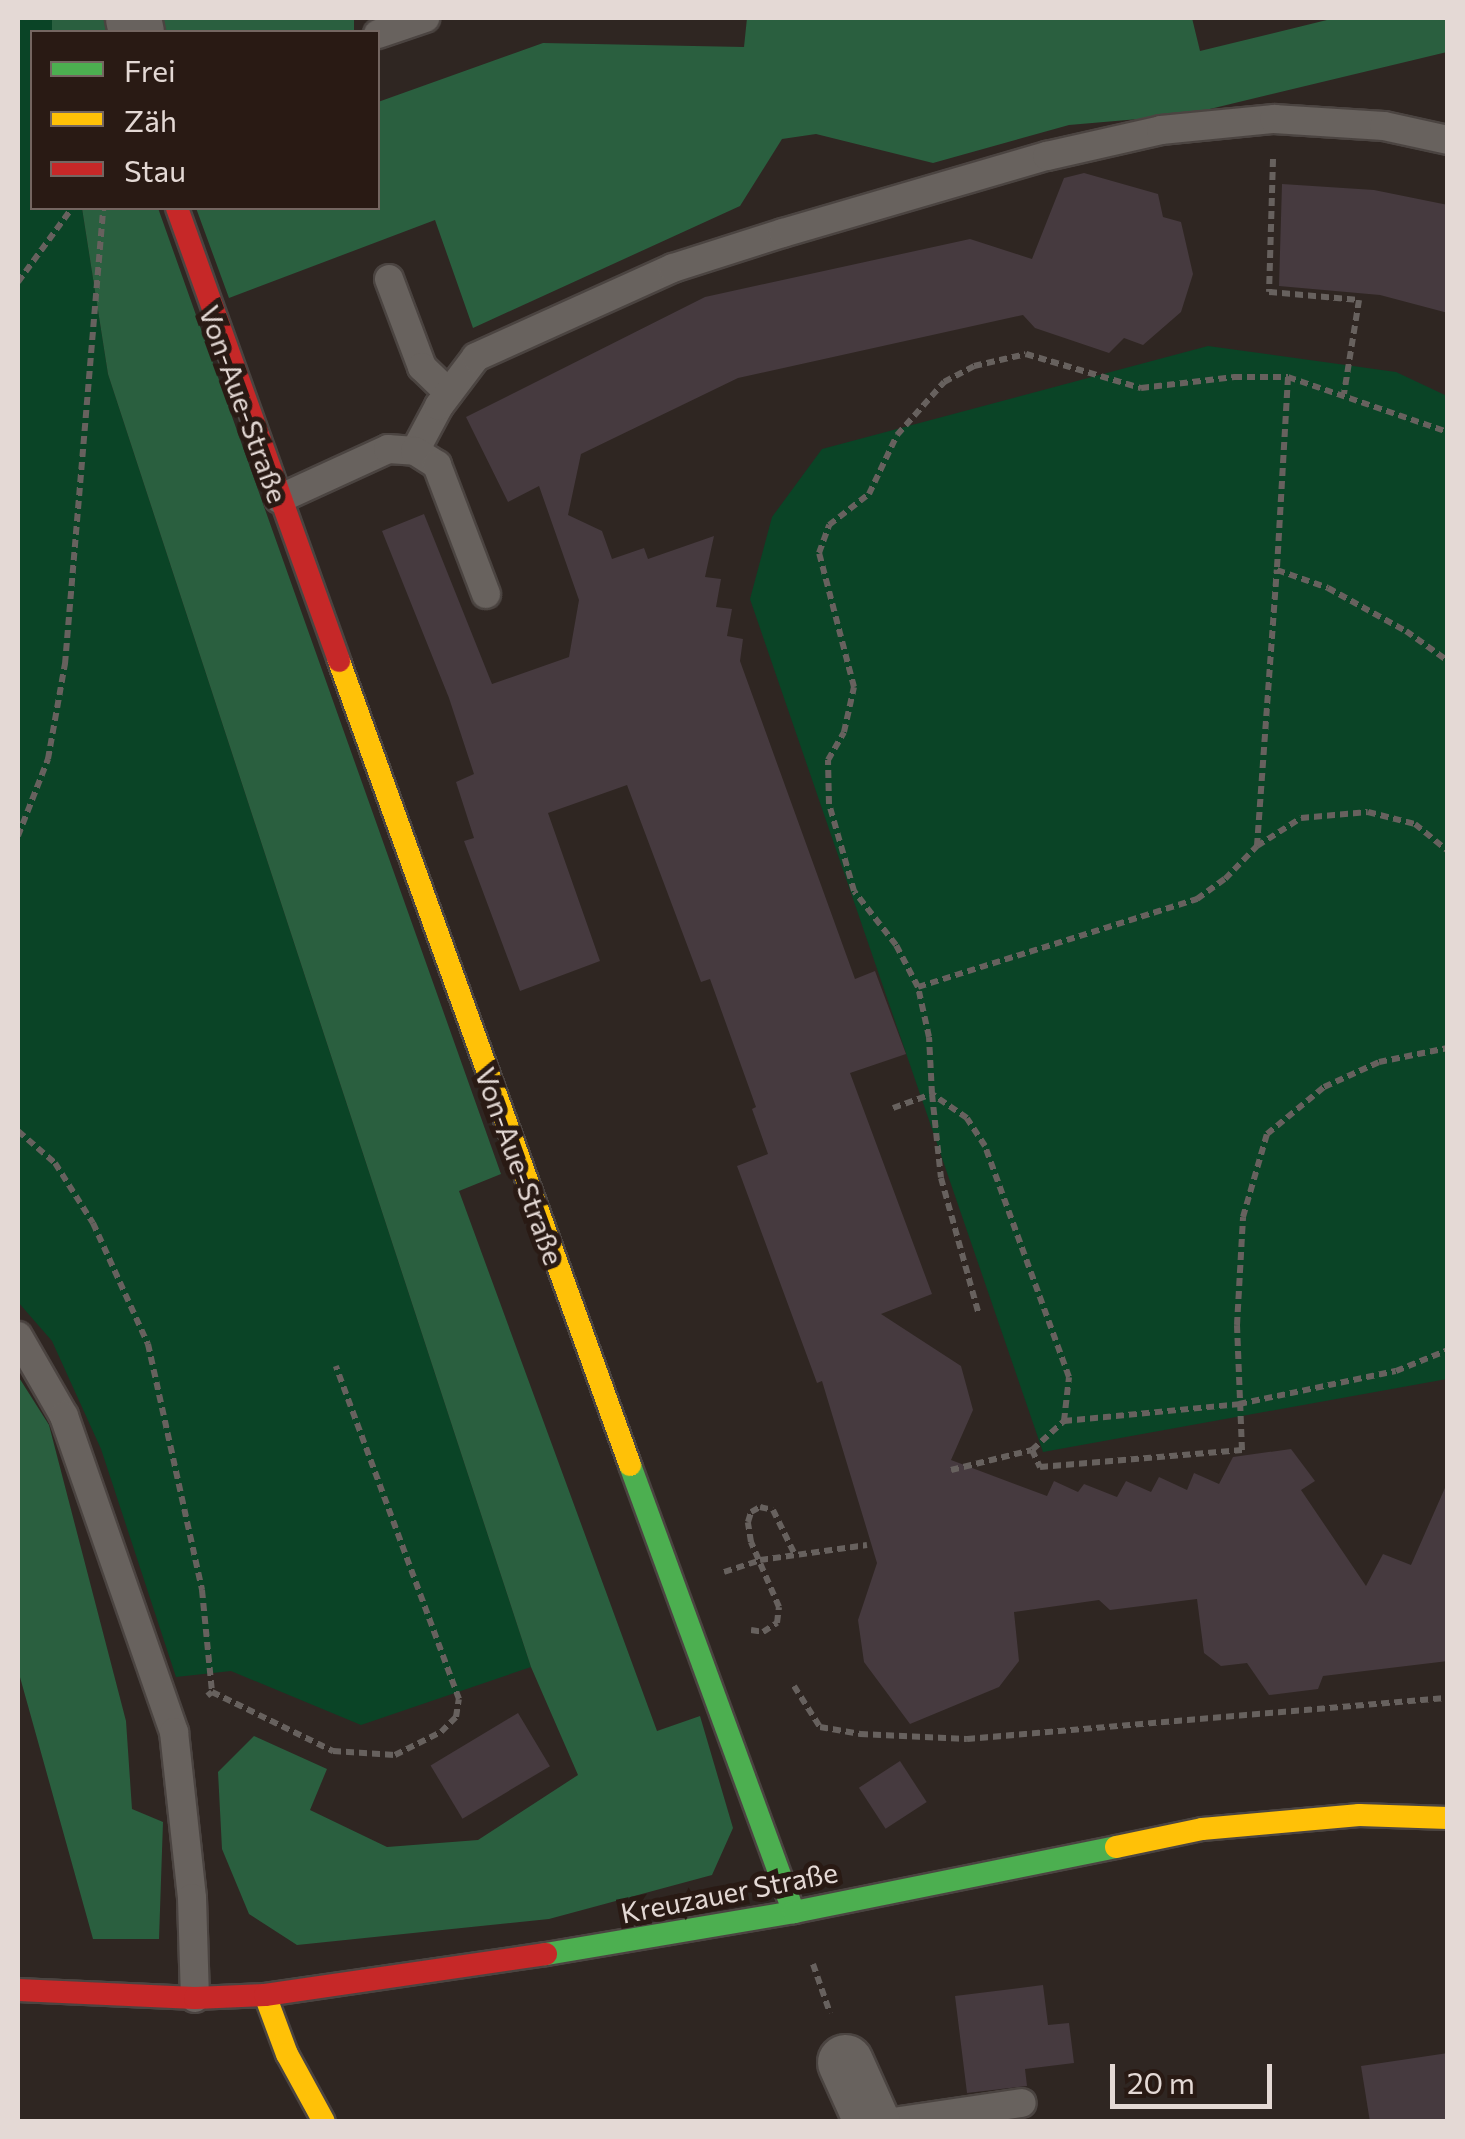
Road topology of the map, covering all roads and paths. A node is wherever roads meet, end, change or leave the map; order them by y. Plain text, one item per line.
1 (425, 18) edge
2 (380, 33) edge
3 (1274, 119) junction
4 (1448, 140) edge
5 (71, 210) edge
6 (104, 210) edge
7 (178, 210) edge
8 (389, 278) dead end
9 (18, 282) edge
10 (1288, 377) junction
11 (450, 393) junction
12 (1344, 394) junction
13 (1448, 432) edge
14 (415, 452) junction
15 (278, 499) junction
16 (1278, 570) junction
17 (486, 594) dead end
18 (1448, 661) edge
19 (18, 836) edge
20 (1257, 846) junction
21 (1448, 850) edge
22 (918, 987) junction
23 (1448, 1048) edge
24 (932, 1094) junction
25 (893, 1108) dead end
26 (18, 1132) edge
27 (979, 1315) dead end
28 (18, 1336) edge
29 (1448, 1350) edge
30 (336, 1366) dead end
31 (1239, 1404) junction
32 (1064, 1421) junction
33 (1032, 1450) junction
34 (951, 1470) dead end
35 (868, 1545) dead end
36 (795, 1555) junction
37 (760, 1560) junction
38 (727, 1591) dead end
39 (740, 1624) dead end
40 (794, 1686) dead end
41 (212, 1692) junction
42 (1448, 1698) edge
43 (174, 1732) junction
44 (1448, 1818) edge
45 (794, 1912) junction
46 (18, 1990) edge
47 (266, 1995) junction
48 (196, 1998) junction
49 (845, 2062) joint
50 (1022, 2103) dead end
51 (324, 2122) edge
52 (872, 2122) edge
53 (893, 2122) edge

1 - 2 lane
3 - 4 lane
3 - 11 lane
3 - 12 path
5 - 9 path
6 - 19 path
7 - 15 street, Von-Aue-Straße
8 - 11 lane
10 - 12 path
10 - 16 path
10 - 22 path
11 - 14 lane
12 - 13 path
14 - 15 lane
14 - 17 lane
15 - 45 street, Von-Aue-Straße
16 - 18 path
16 - 20 path
20 - 21 path
20 - 22 path
22 - 24 path
23 - 31 path
24 - 25 path
24 - 27 path
24 - 32 path
26 - 41 path
28 - 43 lane
29 - 31 path
30 - 41 path
31 - 32 path
31 - 33 path
32 - 33 path
33 - 34 path
35 - 36 path
36 - 37 path
36 - 37 path
37 - 38 path
37 - 39 path
40 - 42 path
41 - 43 path
43 - 48 lane
44 - 45 street, Kreuzauer Straße
45 - 47 street, Kreuzauer Straße
45 - 49 path
46 - 48 street, Kreuzauer Straße
47 - 48 street, Kreuzauer Straße
47 - 51 street
49 - 52 street
50 - 53 lane

